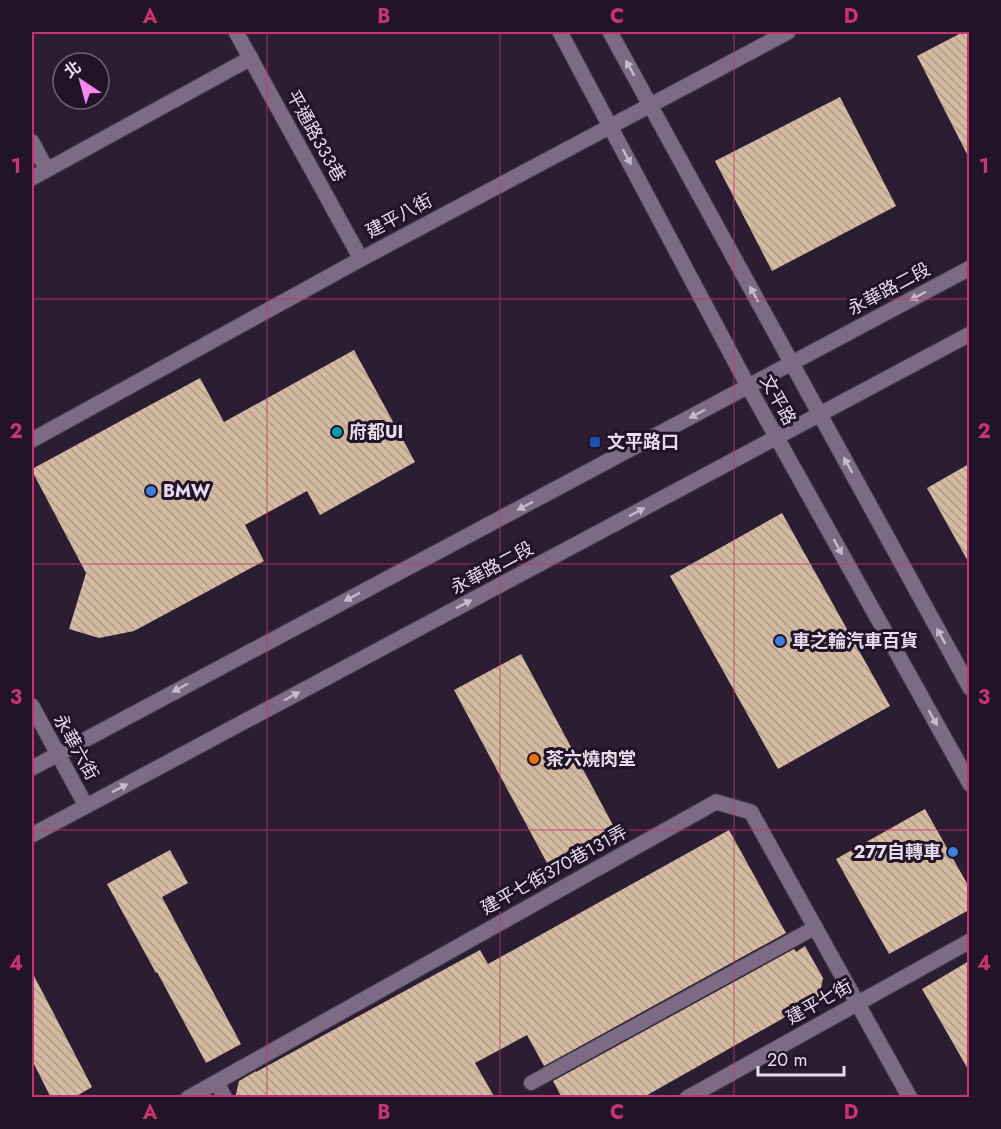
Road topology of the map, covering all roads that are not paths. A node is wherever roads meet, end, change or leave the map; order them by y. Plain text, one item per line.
1 (236, 32) edge
2 (560, 32) edge
3 (610, 32) edge
4 (788, 32) edge
5 (251, 58) junction
6 (650, 104) junction
7 (610, 126) junction
8 (32, 142) edge
9 (47, 170) junction
10 (32, 178) edge
11 (361, 259) junction
12 (969, 268) edge
13 (969, 334) edge
14 (792, 363) junction
15 (748, 386) junction
16 (820, 414) junction
17 (777, 438) junction
18 (32, 440) edge
19 (969, 688) edge
20 (32, 706) edge
21 (58, 753) junction
22 (32, 768) edge
23 (969, 784) edge
24 (86, 806) junction
25 (32, 835) edge
26 (816, 927) junction
27 (969, 941) edge
28 (858, 1003) junction
29 (217, 1083) junction
30 (531, 1083) dead end
31 (189, 1098) edge
32 (225, 1098) edge
33 (687, 1098) edge
34 (910, 1098) edge

1 - 5 street, 平通路333巷
2 - 7 street, 文平路
6 -> 3 street, 文平路
4 - 6 street, 建平八街
5 - 9 street
5 - 11 street, 平通路333巷
6 - 7 street, 建平八街
14 -> 6 street, 文平路
7 - 11 street, 建平八街
7 -> 15 street, 文平路
8 - 9 street
9 - 10 street
11 - 18 street, 建平八街
12 -> 14 street, 永華路二段
13 - 16 street, 永華路二段
14 - 15 street, 永華路二段
14 - 16 street, 文平路
15 - 17 street, 文平路
15 -> 21 street, 永華路二段
16 - 17 street, 永華路二段
19 -> 16 street, 文平路
17 -> 23 street, 文平路
24 -> 17 street, 永華路二段
20 - 21 street, 永華六街
21 - 22 street, 永華路二段
21 - 24 street, 永華六街
24 - 25 street, 永華路二段
26 - 28 street, 建平七街370巷131弄
26 - 29 street, 建平七街370巷131弄
26 - 30 lane
27 - 28 street, 建平七街
28 - 33 street, 建平七街
28 - 34 street, 建平七街370巷131弄
29 - 31 street, 建平七街370巷131弄
29 - 32 street

